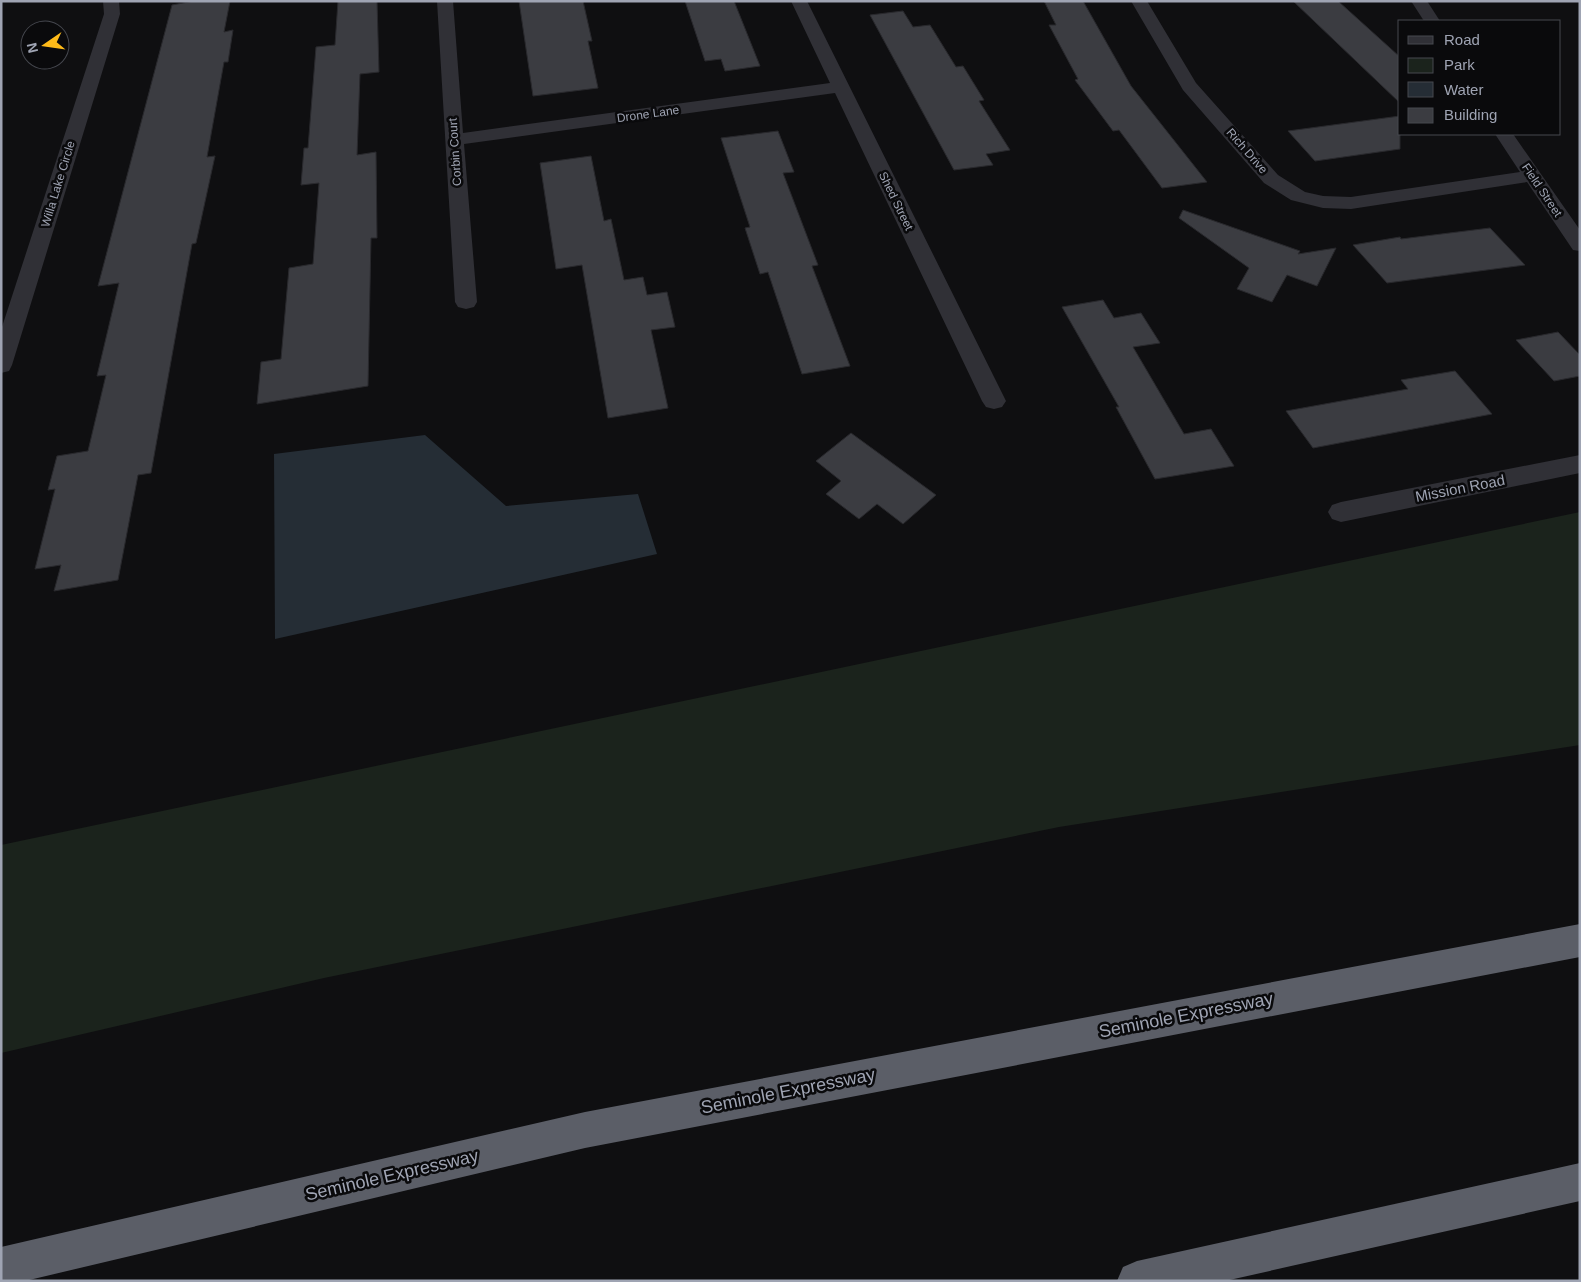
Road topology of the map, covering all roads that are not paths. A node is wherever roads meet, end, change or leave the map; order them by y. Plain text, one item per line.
1 (111, 1) edge
2 (446, 1) edge
3 (799, 1) edge
4 (1139, 1) edge
5 (1419, 1) edge
6 (1431, 20) edge
7 (841, 87) junction
8 (1505, 135) edge
9 (454, 140) junction
10 (1532, 176) junction
11 (1580, 245) edge
12 (466, 302) dead end
13 (1, 366) edge
14 (994, 401) dead end
15 (1580, 464) edge
16 (1341, 512) dead end
17 (1580, 940) edge
18 (1580, 1182) edge
19 (1, 1267) edge
20 (1137, 1281) edge

1 - 13 street, Willa Lake Circle
2 - 9 street, Corbin Court
3 - 7 street, Shed Street
4 - 10 street, Rich Drive
5 - 6 street
7 - 9 street, Drone Lane
7 - 14 street, Shed Street
8 - 10 street, Field Street
9 - 12 street, Corbin Court
10 - 11 street, Field Street
15 - 16 street, Mission Road
17 - 19 highway, Seminole Expressway
18 - 20 highway

